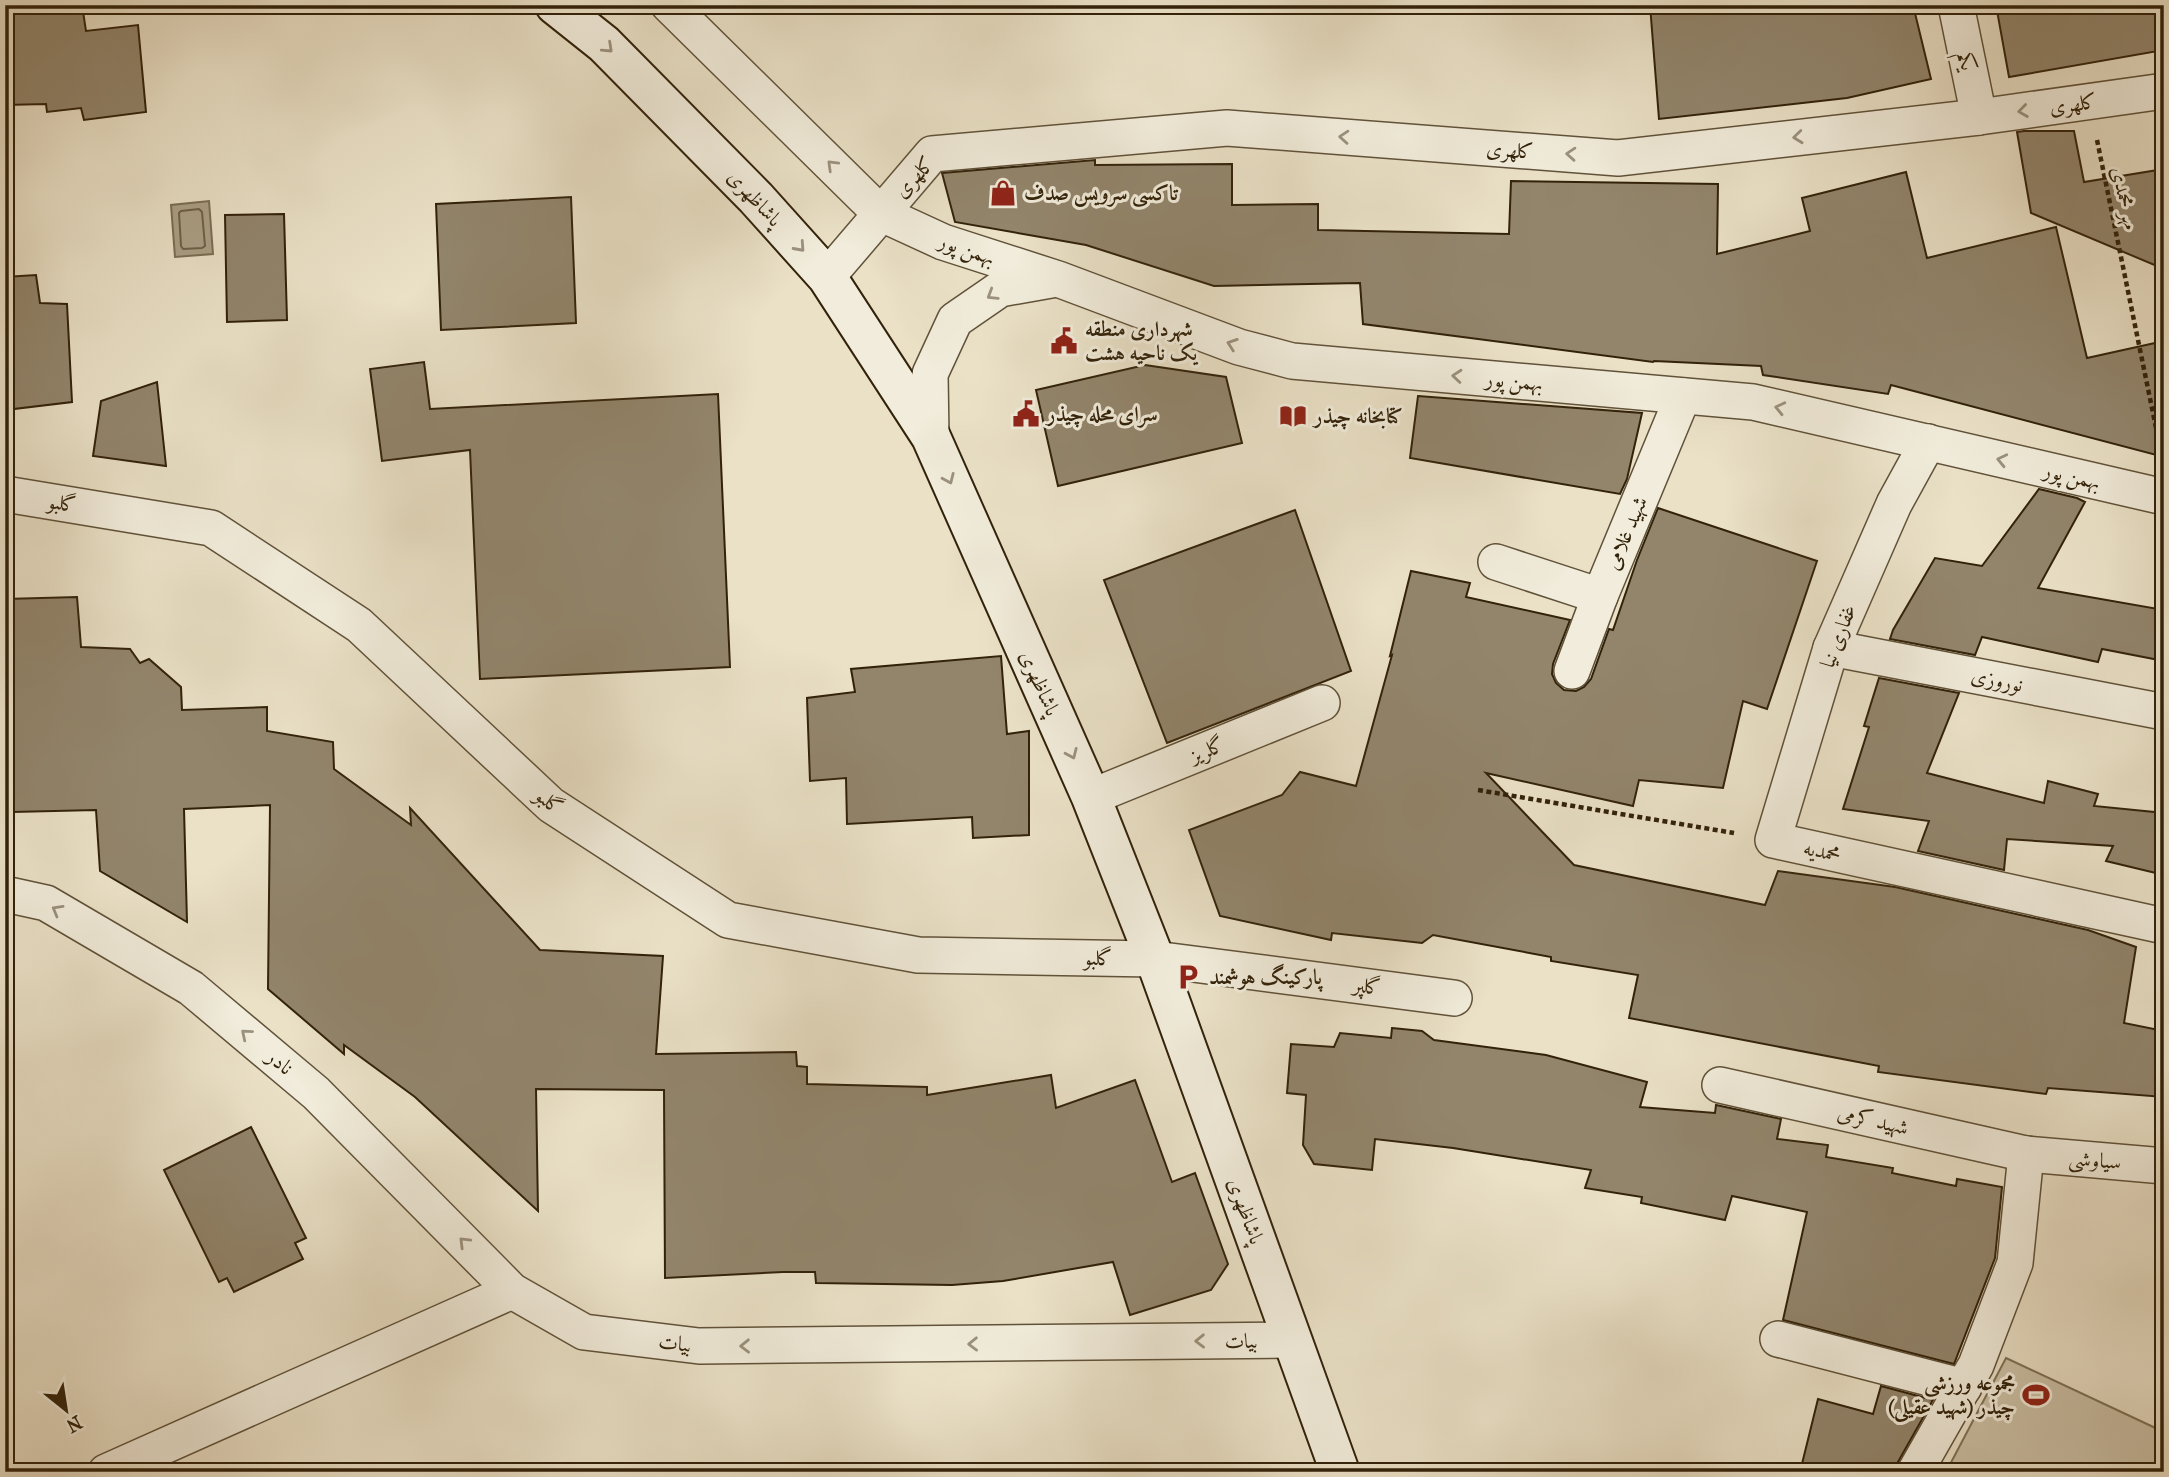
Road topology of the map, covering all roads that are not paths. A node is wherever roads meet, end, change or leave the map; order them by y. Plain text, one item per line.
1 (555, 5) edge
2 (669, 5) edge
3 (1956, 5) edge
4 (2164, 91) edge
5 (1979, 117) junction
6 (880, 213) junction
7 (827, 277) junction
8 (1058, 279) junction
9 (1683, 396) junction
10 (930, 437) junction
11 (1927, 442) junction
12 (5, 494) edge
13 (2164, 497) edge
14 (1496, 562) dead end
15 (1600, 596) junction
16 (1831, 648) junction
17 (1572, 671) dead end
18 (1322, 703) dead end
19 (2164, 712) edge
20 (1091, 797) junction
21 (1773, 840) joint
22 (5, 894) edge
23 (2164, 926) edge
24 (1155, 959) junction
25 (1454, 998) dead end
26 (1720, 1085) dead end
27 (2026, 1154) junction
28 (2164, 1166) edge
29 (512, 1291) junction
30 (1778, 1339) dead end
31 (1293, 1340) junction
32 (1964, 1387) junction
33 (106, 1472) edge
34 (1340, 1472) edge
35 (1915, 1472) edge

1 -> 7 main road, پاشاظهری
6 -> 2 street, بهمن پور
3 - 5 street, یکم
4 -> 5 street, کلهری
5 -> 6 street, کلهری
6 - 7 street, کلهری
6 - 8 street, بهمن پور
7 - 10 main road, پاشاظهری
9 -> 8 street, بهمن پور
8 -> 10 street
11 -> 9 street, بهمن پور
9 - 15 street, شهید غلامی
10 -> 20 main road, پاشاظهری
13 -> 11 street, بهمن پور
11 - 16 street, غفاری نیا
12 - 24 street, گلبو
14 - 15 street
15 - 17 street, شهید غلامی
16 - 19 street, نوروزی
16 - 21 street, غفاری نیا
18 - 20 street, گلریز
20 - 24 main road, پاشاظهری
21 - 23 street, محمدیه
29 -> 22 street, نادر
24 - 25 street, گلپر
24 - 31 main road, پاشاظهری
26 - 27 street, شهید کرمی
27 - 28 street, سیاوشی
27 - 32 street
31 -> 29 street, بیات
29 - 33 street
30 - 32 street
31 - 34 main road, پاشاظهری
32 - 35 street

